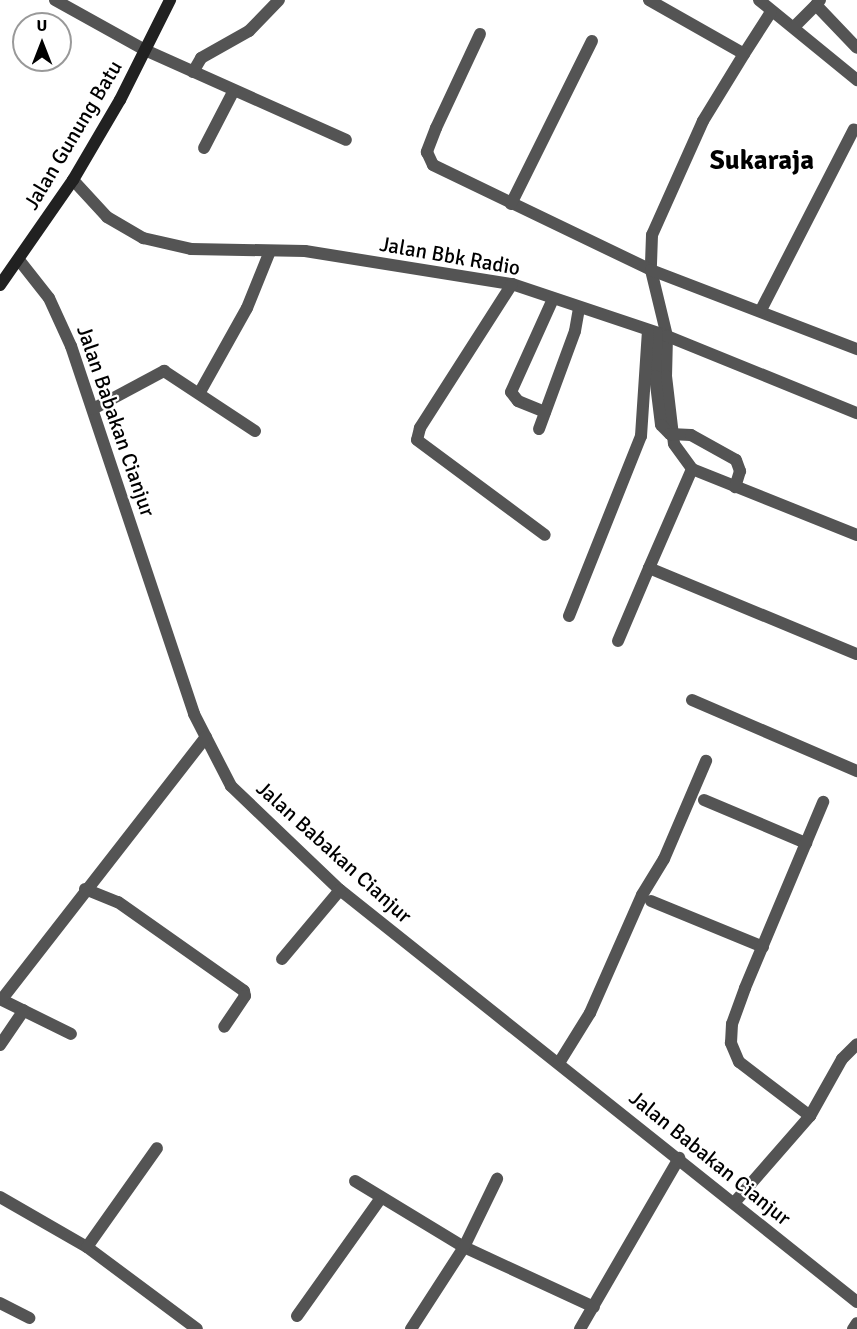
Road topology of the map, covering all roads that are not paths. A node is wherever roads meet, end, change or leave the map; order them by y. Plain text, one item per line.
1 (55, 0) edge
2 (170, 0) edge
3 (279, 0) edge
4 (649, 0) edge
5 (759, 0) edge
6 (818, 2) edge
7 (771, 12) junction
8 (795, 26) junction
9 (480, 34) dead end
10 (592, 41) dead end
11 (857, 48) edge
12 (145, 50) junction
13 (744, 54) junction
14 (193, 72) junction
15 (857, 80) edge
16 (233, 92) junction
17 (854, 129) dead end
18 (346, 140) dead end
19 (204, 147) dead end
20 (73, 180) junction
21 (511, 204) junction
22 (270, 251) junction
23 (19, 260) junction
24 (651, 270) junction
25 (2, 277) edge
26 (512, 284) junction
27 (554, 299) junction
28 (579, 308) junction
29 (761, 310) junction
30 (657, 333) junction
31 (857, 349) edge
32 (200, 392) junction
33 (93, 409) junction
34 (545, 412) junction
35 (857, 413) edge
36 (538, 429) dead end
37 (255, 431) dead end
38 (670, 434) junction
39 (692, 469) junction
40 (735, 487) junction
41 (545, 535) dead end
42 (857, 535) edge
43 (649, 568) junction
44 (569, 616) dead end
45 (618, 641) dead end
46 (857, 654) edge
47 (692, 700) dead end
48 (206, 737) junction
49 (706, 760) dead end
50 (857, 771) edge
51 (704, 800) dead end
52 (824, 802) dead end
53 (806, 843) junction
54 (85, 889) junction
55 (340, 890) junction
56 (651, 901) dead end
57 (763, 947) junction
58 (282, 959) dead end
59 (1, 999) edge
60 (24, 1010) junction
61 (224, 1027) dead end
62 (71, 1034) dead end
63 (857, 1044) edge
64 (0, 1045) edge
65 (559, 1063) junction
66 (810, 1116) junction
67 (157, 1148) dead end
68 (679, 1158) junction
69 (496, 1179) dead end
70 (355, 1182) dead end
71 (0, 1197) edge
72 (380, 1199) junction
73 (734, 1203) junction
74 (87, 1247) junction
75 (464, 1247) junction
76 (857, 1302) edge
77 (0, 1303) edge
78 (594, 1307) junction
79 (297, 1316) dead end
80 (29, 1318) dead end
81 (857, 1323) edge
82 (197, 1329) edge
83 (411, 1329) edge
84 (580, 1329) edge
85 (853, 1329) edge

1 - 12 street
2 - 12 main road, Jalan Gunung Batu
3 - 14 street
4 - 13 street
5 - 7 street
6 - 8 street
6 - 11 street
7 - 8 street
7 - 13 street
8 - 15 street
9 - 21 street
10 - 21 street
12 - 14 street
12 - 20 main road, Jalan Gunung Batu
13 - 24 street
14 - 16 street
16 - 18 street
16 - 19 street
17 - 29 street
20 - 22 street, Jalan Bbk Radio
20 - 23 main road, Jalan Gunung Batu
21 - 24 street
22 - 26 street, Jalan Bbk Radio
22 - 32 street
23 - 25 main road, Jalan Gunung Batu
23 - 33 street, Jalan Babakan Cianjur
24 - 29 street
24 - 30 street
26 - 27 street, Jalan Bbk Radio
26 - 41 street
27 - 28 street, Jalan Bbk Radio
27 - 34 street
28 - 30 street, Jalan Bbk Radio
28 - 34 street
29 - 31 street
30 - 35 street, Jalan Bbk Radio
30 - 38 street
30 - 44 street
32 - 33 street
32 - 37 street
33 - 48 street, Jalan Babakan Cianjur
34 - 36 street
38 - 39 street
38 - 40 street
39 - 40 street
39 - 43 street
40 - 42 street
43 - 45 street
43 - 46 street
47 - 50 street
48 - 54 street
48 - 55 street, Jalan Babakan Cianjur
49 - 65 street
51 - 53 street
52 - 53 street
53 - 57 street
54 - 59 street
54 - 61 street
55 - 58 street
55 - 65 street, Jalan Babakan Cianjur
56 - 57 street
57 - 66 street
59 - 60 street
60 - 62 street
60 - 64 street
63 - 66 street
65 - 68 street, Jalan Babakan Cianjur
66 - 73 street
67 - 74 street
68 - 73 street, Jalan Babakan Cianjur
68 - 78 street
69 - 75 street
70 - 72 street
71 - 74 street
72 - 75 street
72 - 79 street
73 - 76 street, Jalan Babakan Cianjur
74 - 82 street
75 - 78 street
75 - 83 street
77 - 80 street
78 - 84 street
81 - 85 street

